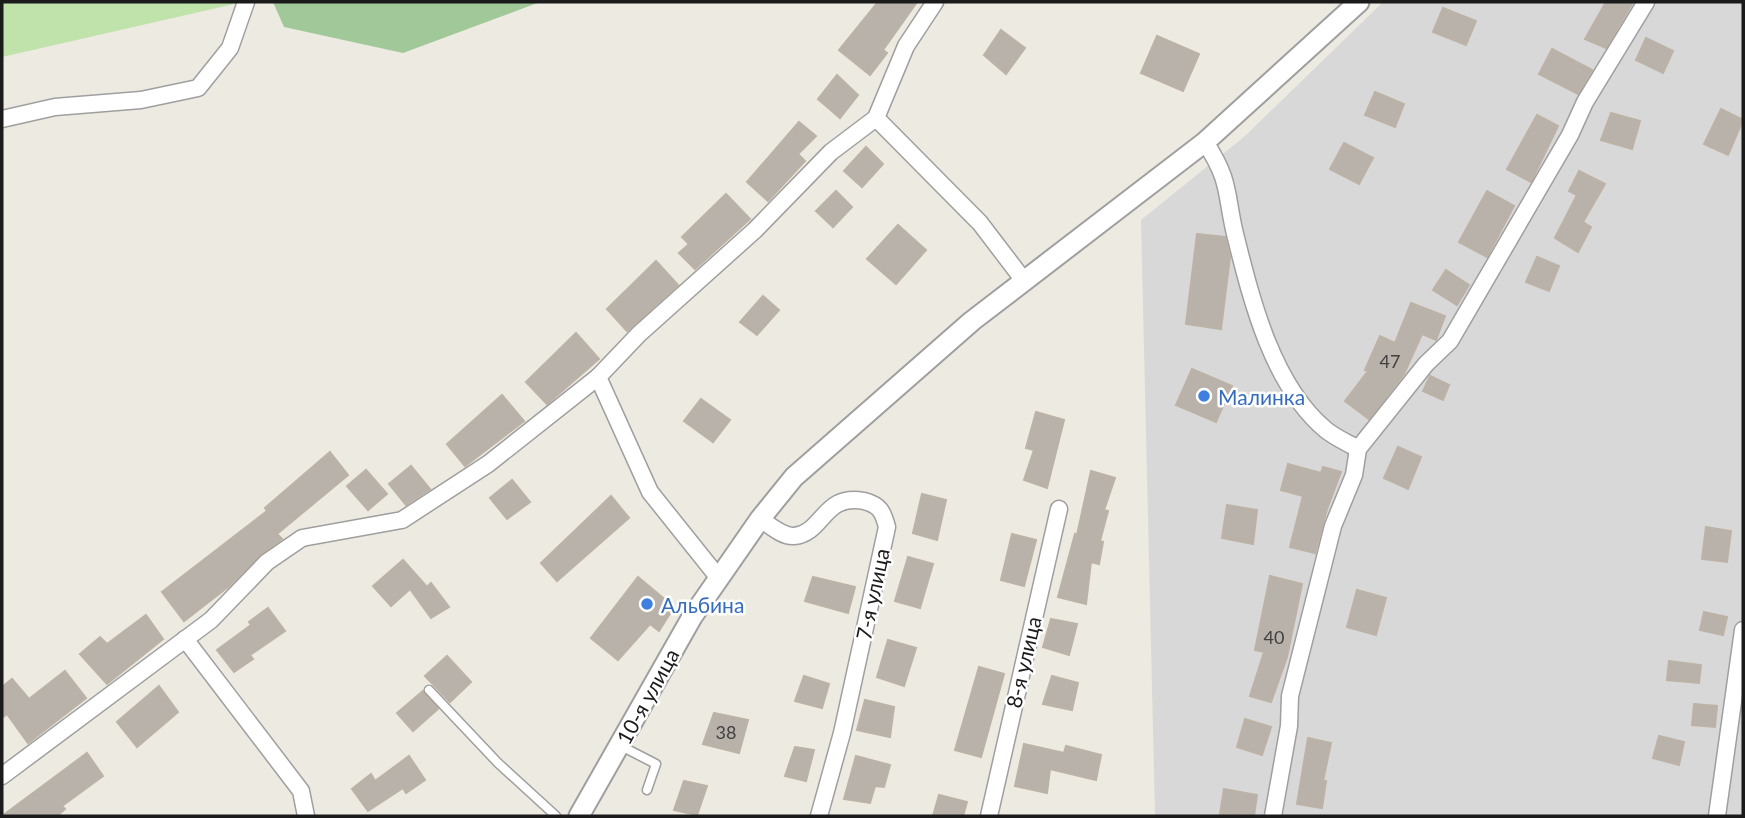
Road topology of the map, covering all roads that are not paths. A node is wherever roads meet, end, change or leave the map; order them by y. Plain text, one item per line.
1 (246, 2) edge
2 (935, 2) edge
3 (1359, 2) edge
4 (1646, 2) edge
5 (876, 118) junction
6 (2, 119) edge
7 (1205, 142) junction
8 (1025, 282) junction
9 (598, 377) junction
10 (1358, 449) junction
11 (1059, 509) dead end
12 (760, 519) junction
13 (718, 577) junction
14 (1743, 630) edge
15 (185, 639) junction
16 (429, 690) dead end
17 (619, 745) junction
18 (2, 776) edge
19 (647, 790) dead end
20 (306, 816) edge
21 (556, 816) edge
22 (579, 816) edge
23 (819, 816) edge
24 (989, 816) edge
25 (1273, 816) edge
26 (1717, 816) edge

1 - 6 street
2 - 5 street
3 - 7 street, 10-я улица
4 - 10 street
5 - 8 street
5 - 9 street
7 - 8 street, 10-я улица
7 - 10 street
8 - 12 street, 10-я улица
9 - 13 street
9 - 15 street
10 - 25 street
11 - 24 street, 8-я улица
12 - 13 street, 10-я улица
12 - 23 street, 7-я улица
13 - 17 street, 10-я улица
14 - 26 street
15 - 18 street
15 - 20 street
16 - 21 lane
17 - 19 lane
17 - 22 street, 10-я улица

